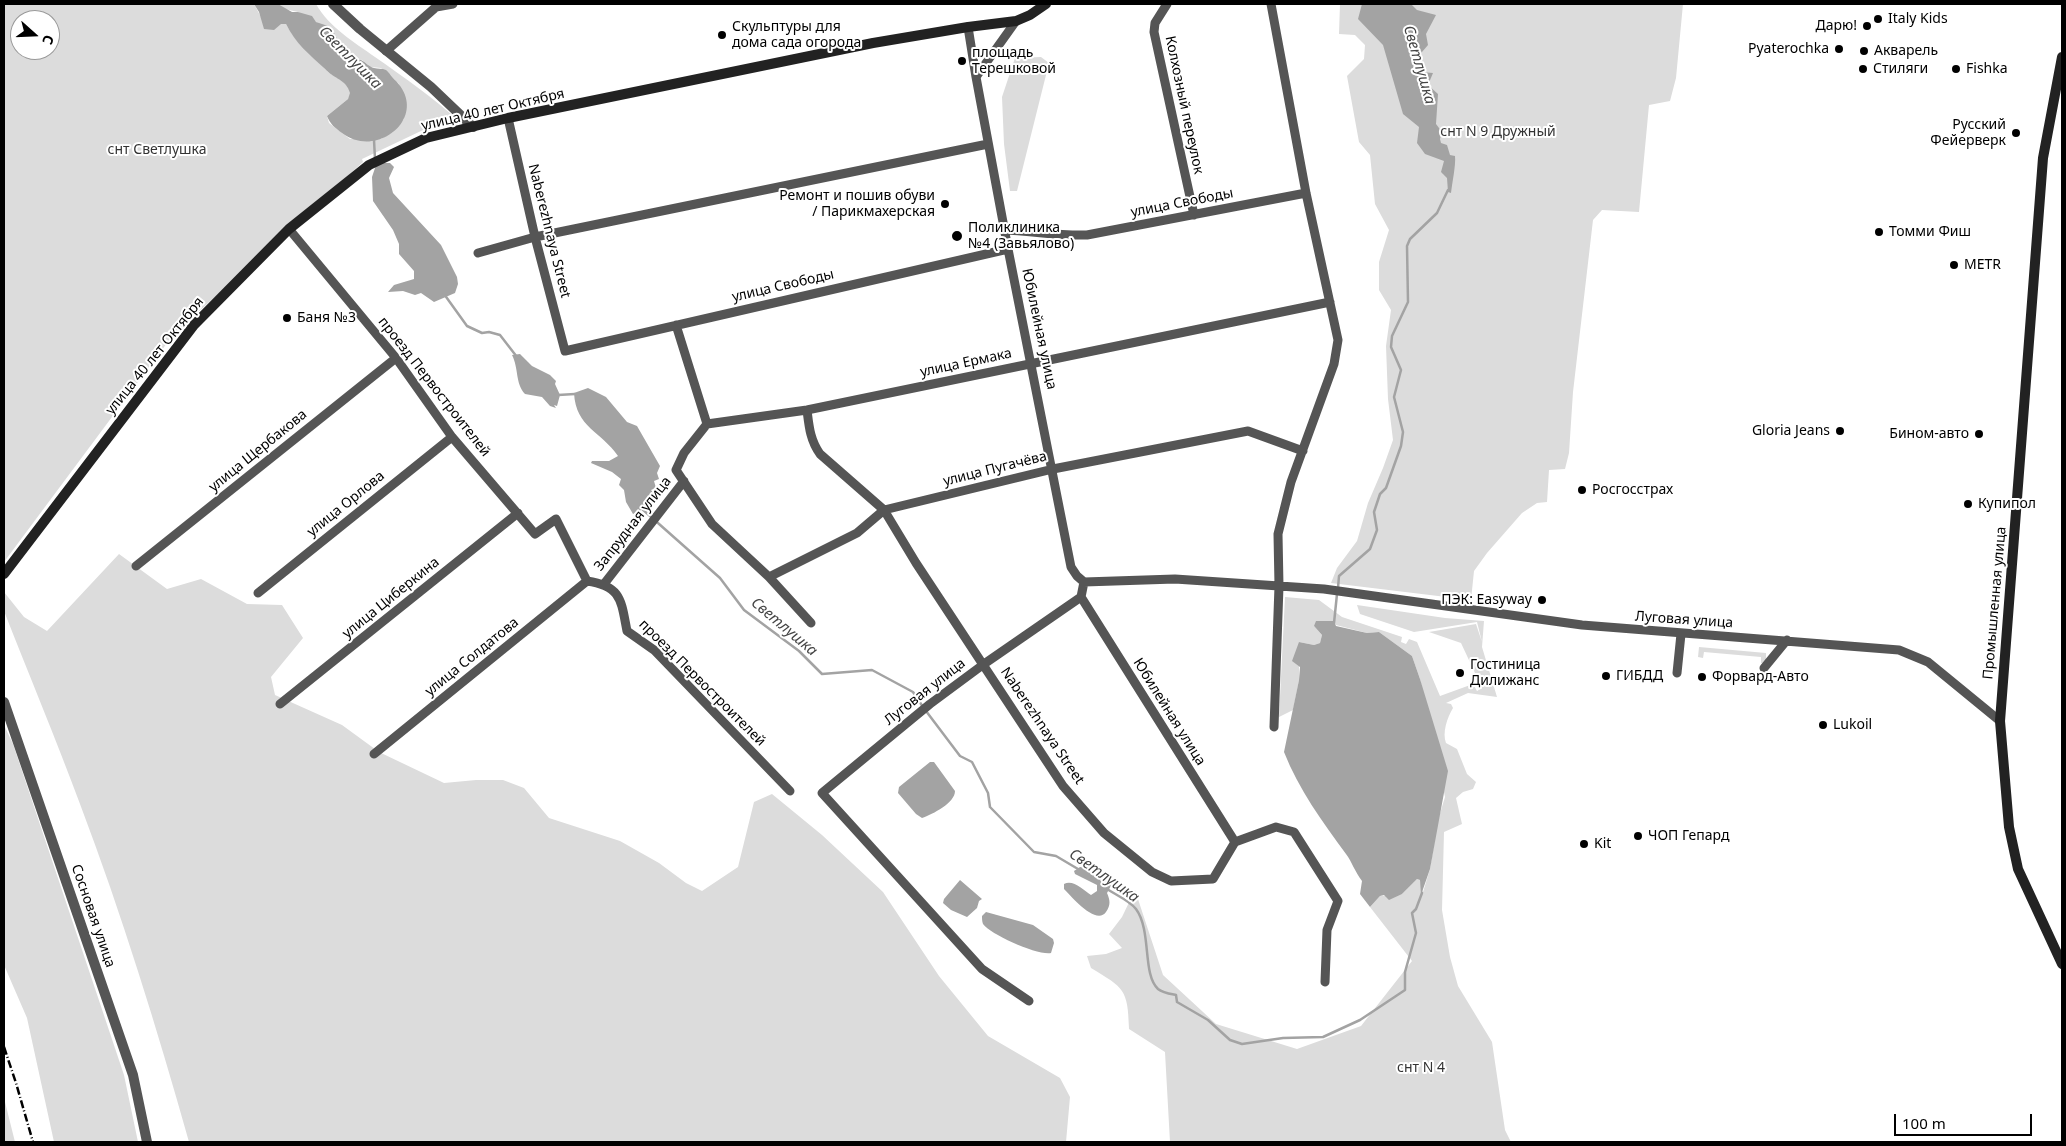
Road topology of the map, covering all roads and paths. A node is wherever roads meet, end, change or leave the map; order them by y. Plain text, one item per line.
1 (333, 4) edge
2 (452, 4) edge
3 (1046, 4) edge
4 (1166, 4) edge
5 (1271, 4) edge
6 (1016, 21) junction
7 (968, 27) junction
8 (386, 51) junction
9 (2062, 58) edge
10 (976, 77) junction
11 (508, 118) junction
12 (473, 127) junction
13 (988, 144) junction
14 (1306, 193) junction
15 (1194, 215) junction
16 (289, 229) junction
17 (1004, 230) junction
18 (536, 237) junction
19 (1008, 248) junction
20 (478, 253) dead end
21 (1330, 302) junction
22 (676, 325) junction
23 (565, 350) joint
24 (396, 358) junction
25 (1032, 364) junction
26 (807, 410) junction
27 (707, 424) junction
28 (452, 436) junction
29 (1303, 451) junction
30 (1053, 468) junction
31 (684, 481) junction
32 (884, 510) junction
33 (518, 513) junction
34 (136, 566) dead end
35 (4, 574) edge
36 (769, 577) junction
37 (587, 581) junction
38 (1084, 582) junction
39 (604, 584) junction
40 (1279, 586) junction
41 (258, 592) dead end
42 (1081, 597) junction
43 (812, 623) dead end
44 (1681, 634) junction
45 (1787, 640) junction
46 (984, 664) junction
47 (1764, 668) dead end
48 (1677, 673) dead end
49 (4, 702) edge
50 (280, 704) dead end
51 (2000, 721) junction
52 (1274, 727) dead end
53 (374, 754) dead end
54 (790, 791) dead end
55 (1235, 842) junction
56 (2062, 964) edge
57 (1324, 982) dead end
58 (1029, 1002) dead end
59 (147, 1142) edge

1 - 8 street
2 - 8 street
3 - 6 main road, улица 40 лет Октября
4 - 15 street, Колхозный переулок
5 - 14 street
6 - 7 main road, улица 40 лет Октября
6 - 10 street
7 - 10 street, Юбилейная улица
7 - 11 main road, улица 40 лет Октября
8 - 12 street
9 - 51 main road, Промышленная улица
10 - 13 street, Юбилейная улица
11 - 12 main road, улица 40 лет Октября
11 - 18 street, Naberezhnaya Street
12 - 16 main road, улица 40 лет Октября
13 - 17 street, Юбилейная улица
13 - 18 street
14 - 15 street, улица Свободы
14 - 21 street
15 - 17 street, улица Свободы
16 - 24 street, проезд Первостроителей
16 - 35 main road, улица 40 лет Октября
17 - 19 street, Юбилейная улица
18 - 20 street
18 - 23 street, Naberezhnaya Street
19 - 22 street, улица Свободы
19 - 25 street, Юбилейная улица
21 - 25 street, улица Ермака
21 - 29 street
22 - 23 street, улица Свободы
22 - 27 street
24 - 28 street, проезд Первостроителей
24 - 34 street, улица Щербакова
25 - 26 street, улица Ермака
25 - 30 street, Юбилейная улица
26 - 27 street, улица Ермака
26 - 32 street, Naberezhnaya Street
27 - 31 street
28 - 33 street, проезд Первостроителей
28 - 41 street, улица Орлова
29 - 30 street, улица Пугачёва
29 - 40 street
30 - 32 street, улица Пугачёва
30 - 38 street, Юбилейная улица
31 - 36 street
31 - 39 street, Запрудная улица
32 - 36 street, улица Пугачёва
32 - 46 street, Naberezhnaya Street
33 - 37 street, проезд Первостроителей
33 - 50 street, улица Циберкина
36 - 43 street
37 - 39 street
37 - 53 street, улица Солдатова
38 - 40 street
38 - 42 street
39 - 54 street, проезд Первостроителей
40 - 44 street, Луговая улица
40 - 52 street
42 - 46 street, Луговая улица
42 - 55 street, Юбилейная улица
44 - 45 street, Луговая улица
44 - 48 street
45 - 47 street
45 - 51 street, Луговая улица
46 - 55 street, Naberezhnaya Street
46 - 58 street, Луговая улица
49 - 59 street, Сосновая улица
51 - 56 main road, Промышленная улица
55 - 57 street

